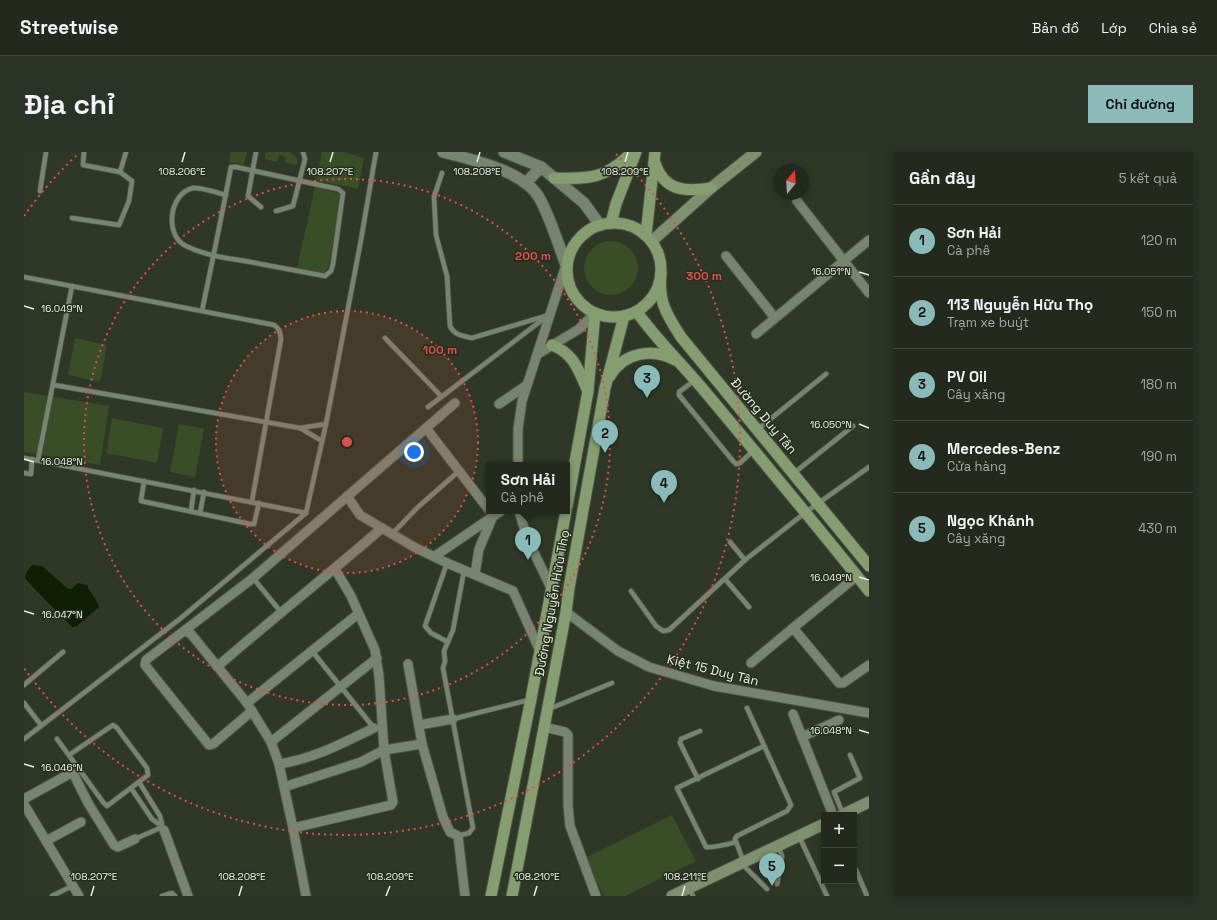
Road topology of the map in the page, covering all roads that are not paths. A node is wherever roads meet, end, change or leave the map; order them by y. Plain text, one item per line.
1 (46, 152) edge
2 (84, 152) edge
3 (126, 152) edge
4 (256, 152) edge
5 (303, 152) edge
6 (376, 152) edge
7 (443, 152) edge
8 (504, 152) edge
9 (632, 152) edge
10 (636, 152) edge
11 (754, 153) edge
12 (654, 156) edge
13 (541, 167) junction
14 (252, 170) junction
15 (120, 172) junction
16 (442, 174) dead end
17 (554, 178) junction
18 (299, 180) junction
19 (526, 183) junction
20 (711, 188) junction
21 (40, 191) dead end
22 (226, 195) junction
23 (797, 201) dead end
24 (260, 207) dead end
25 (276, 211) dead end
26 (72, 218) dead end
27 (606, 224) junction
28 (649, 238) junction
29 (869, 240) edge
30 (214, 256) junction
31 (726, 256) dead end
32 (844, 262) junction
33 (566, 265) junction
34 (661, 274) junction
35 (24, 277) edge
36 (72, 286) junction
37 (869, 293) edge
38 (202, 311) junction
39 (637, 312) junction
40 (594, 313) junction
41 (548, 315) junction
42 (624, 316) junction
43 (775, 318) junction
44 (756, 334) dead end
45 (386, 338) dead end
46 (552, 345) junction
47 (538, 354) junction
48 (686, 368) junction
49 (826, 374) dead end
50 (695, 380) junction
51 (54, 385) junction
52 (527, 385) junction
53 (605, 388) junction
54 (588, 390) junction
55 (441, 396) junction
56 (455, 403) dead end
57 (499, 404) dead end
58 (428, 407) dead end
59 (266, 422) junction
60 (326, 424) junction
61 (853, 426) dead end
62 (300, 428) junction
63 (426, 428) junction
64 (757, 430) junction
65 (322, 441) junction
66 (754, 450) junction
67 (24, 458) edge
68 (32, 459) junction
69 (38, 460) junction
70 (518, 462) edge
71 (869, 467) edge
72 (459, 471) junction
73 (24, 473) edge
74 (794, 474) junction
75 (144, 481) junction
76 (570, 489) edge
77 (194, 490) junction
78 (204, 492) junction
79 (347, 496) junction
80 (252, 501) junction
81 (259, 503) junction
82 (486, 504) edge
83 (818, 504) junction
84 (190, 511) junction
85 (806, 512) junction
86 (200, 513) junction
87 (306, 513) junction
88 (490, 514) edge
89 (492, 514) edge
90 (520, 514) edge
91 (565, 514) edge
92 (382, 528) junction
93 (392, 534) junction
94 (730, 542) dead end
95 (435, 556) junction
96 (745, 560) junction
97 (447, 563) junction
98 (869, 566) edge
99 (335, 568) junction
100 (464, 571) junction
101 (475, 574) junction
102 (857, 576) junction
103 (254, 578) junction
104 (725, 579) junction
105 (552, 590) junction
106 (631, 591) dead end
107 (869, 591) edge
108 (749, 607) dead end
109 (280, 611) junction
110 (566, 612) junction
111 (358, 614) junction
112 (793, 628) junction
113 (185, 631) junction
114 (448, 642) junction
115 (312, 651) junction
116 (540, 651) junction
117 (63, 652) dead end
118 (377, 658) junction
119 (751, 663) dead end
120 (408, 664) dead end
121 (869, 665) edge
122 (218, 666) junction
123 (612, 683) dead end
124 (24, 685) edge
125 (341, 688) junction
126 (531, 699) junction
127 (24, 703) edge
128 (250, 707) junction
129 (747, 708) dead end
130 (548, 710) junction
131 (793, 714) dead end
132 (869, 714) edge
133 (453, 719) junction
134 (839, 720) dead end
135 (42, 725) junction
136 (419, 725) junction
137 (544, 727) junction
138 (374, 728) joint
139 (700, 731) dead end
140 (802, 737) junction
141 (24, 739) edge
142 (57, 739) dead end
143 (271, 742) junction
144 (422, 744) junction
145 (764, 746) junction
146 (384, 750) junction
147 (850, 755) dead end
148 (68, 756) junction
149 (278, 764) junction
150 (698, 779) junction
151 (139, 782) junction
152 (284, 787) junction
153 (132, 788) junction
154 (24, 799) edge
155 (869, 802) edge
156 (24, 804) edge
157 (838, 812) edge
158 (838, 812) edge
159 (846, 812) edge
160 (27, 817) edge
161 (81, 822) dead end
162 (821, 825) edge
163 (161, 827) junction
164 (293, 828) junction
165 (458, 836) junction
166 (799, 836) junction
167 (135, 839) joint
168 (46, 841) junction
169 (736, 842) junction
170 (778, 846) junction
171 (744, 862) junction
172 (857, 872) edge
173 (777, 884) dead end
174 (72, 886) junction
175 (767, 888) dead end
176 (691, 892) edge
177 (53, 896) edge
178 (79, 896) edge
179 (162, 896) edge
180 (174, 896) edge
181 (186, 896) edge
182 (306, 896) edge
183 (465, 896) edge
184 (491, 896) edge
185 (512, 896) edge
186 (596, 896) edge
187 (672, 896) edge
188 (827, 896) edge
189 (867, 896) edge

1 - 21 lane
2 - 15 lane
3 - 15 lane
4 - 14 lane
5 - 18 lane
6 - 60 lane
7 - 19 street
8 - 13 street
9 - 17 main road
10 - 27 main road
11 - 20 main road
12 - 20 main road
12 - 28 main road
13 - 17 street
13 - 19 street
14 - 18 lane
14 - 22 lane
14 - 24 lane
15 - 26 lane
16 - 41 lane
17 - 27 street
18 - 25 lane
18 - 30 lane
19 - 33 street
20 - 28 main road
22 - 30 lane
22 - 30 lane
23 - 32 street
27 - 28 main road
27 - 33 main road
28 - 34 main road
29 - 32 street
30 - 38 lane
31 - 43 street
32 - 37 street
32 - 43 street
33 - 40 main road
33 - 41 street
34 - 39 main road
34 - 64 main road, Đường Duy Tân
35 - 36 lane
36 - 38 lane
36 - 51 lane
38 - 59 lane
39 - 42 main road
39 - 48 main road
40 - 42 main road
40 - 46 street
40 - 54 main road
41 - 47 street
41 - 55 lane
42 - 53 main road, Đường Nguyễn Hữu Thọ
43 - 44 street
45 - 55 lane
46 - 47 street
46 - 54 main road
47 - 52 street
48 - 50 main road
48 - 53 main road
49 - 64 lane
50 - 66 main road
50 - 66 lane
51 - 59 lane
51 - 69 lane
52 - 57 street
52 - 70 street
53 - 110 main road, Đường Nguyễn Hữu Thọ
54 - 76 main road
55 - 58 lane
56 - 63 street
59 - 62 lane
59 - 80 lane
60 - 62 lane
60 - 65 lane
61 - 74 lane
62 - 65 lane
63 - 72 street
63 - 79 street
64 - 74 main road, Đường Duy Tân
65 - 87 lane
66 - 85 main road
67 - 68 lane
68 - 69 lane
68 - 73 lane
69 - 75 lane
71 - 83 lane
72 - 82 street
72 - 93 lane
74 - 83 main road, Đường Duy Tân
75 - 77 lane
75 - 84 lane
77 - 78 lane
77 - 84 lane
78 - 80 lane
78 - 86 lane
79 - 92 street
79 - 103 street
80 - 81 lane
81 - 86 lane
81 - 87 lane
83 - 85 lane
83 - 98 main road, Đường Duy Tân
84 - 86 lane
85 - 96 lane
85 - 102 main road
87 - 135 lane
88 - 95 street
89 - 101 street
90 - 105 street
91 - 105 main road, Đường Nguyễn Hữu Thọ
92 - 93 street
92 - 99 street
93 - 95 street
94 - 96 lane
95 - 97 street
96 - 104 lane
97 - 100 street
97 - 114 lane
99 - 109 street
99 - 111 street
100 - 101 street
100 - 114 lane
101 - 116 street
102 - 107 main road
102 - 112 street
103 - 109 lane
103 - 113 street
104 - 106 lane
104 - 108 lane
105 - 116 main road, Đường Nguyễn Hữu Thọ
109 - 122 street
110 - 130 main road, Đường Nguyễn Hữu Thọ
110 - 132 street, Kiệt 15 Duy Tân
111 - 115 street
111 - 118 street
112 - 119 street
112 - 121 street
113 - 122 street
113 - 128 street
114 - 133 lane
115 - 125 lane
115 - 128 street
116 - 126 main road, Đường Nguyễn Hữu Thọ
117 - 124 lane
118 - 125 street
118 - 146 street
120 - 136 street
122 - 128 street
123 - 130 lane
125 - 138 lane
125 - 143 street
126 - 133 lane
126 - 184 main road, Đường Nguyễn Hữu Thọ
127 - 135 lane
128 - 143 street
129 - 145 lane
130 - 137 main road, Đường Nguyễn Hữu Thọ
131 - 140 street
133 - 136 street
133 - 165 lane
134 - 140 street
135 - 141 lane
136 - 144 street
137 - 185 main road, Đường Nguyễn Hữu Thọ
137 - 186 street
138 - 149 street
139 - 150 lane
140 - 157 street
142 - 148 lane
143 - 149 street
144 - 146 street
144 - 165 street
145 - 150 lane
145 - 169 lane
146 - 152 street
146 - 164 street
147 - 158 lane
148 - 151 lane
148 - 153 lane
149 - 152 street
150 - 169 lane
151 - 153 lane
151 - 163 lane
152 - 164 street
153 - 163 lane
154 - 167 street
155 - 159 main road
156 - 160 street
160 - 168 street
161 - 168 street
162 - 166 main road
163 - 167 lane
163 - 181 street
164 - 182 street
165 - 183 street
166 - 170 main road
166 - 188 lane
168 - 174 street
169 - 171 lane
170 - 171 main road
170 - 173 lane
171 - 175 lane
171 - 176 main road
172 - 189 lane
174 - 177 lane
174 - 178 street
176 - 187 main road
179 - 180 lane

